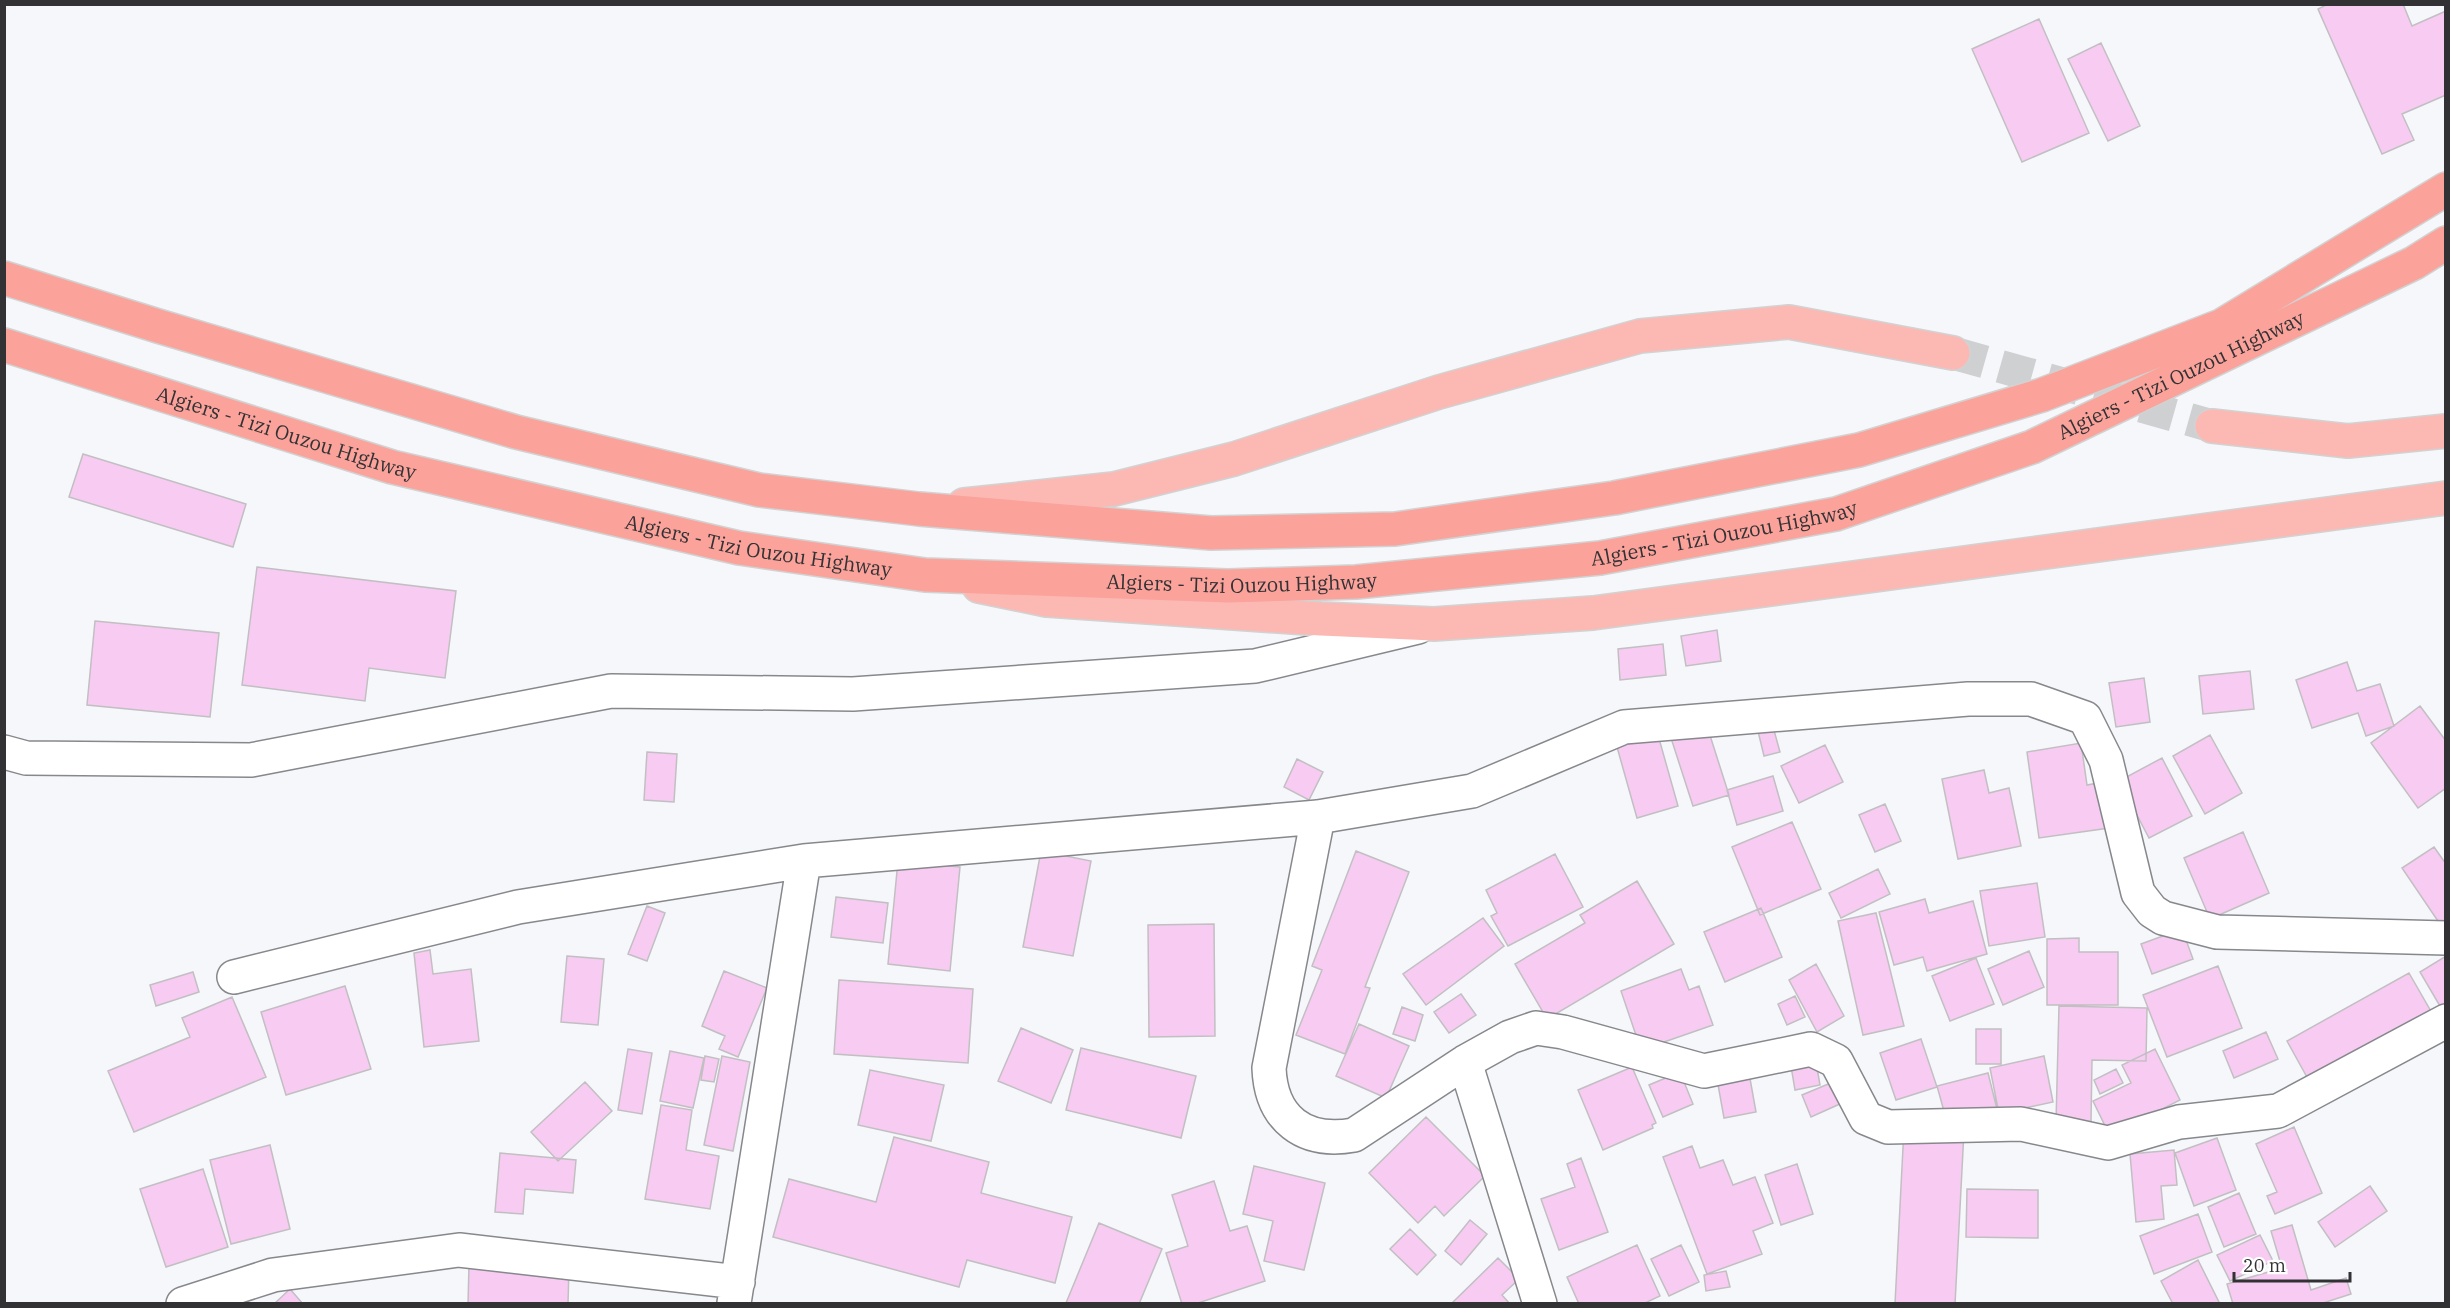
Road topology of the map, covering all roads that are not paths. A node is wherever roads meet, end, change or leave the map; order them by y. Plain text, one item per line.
1 (2445, 189) edge
2 (2445, 243) edge
3 (4, 278) edge
4 (4, 345) edge
5 (1953, 353) tunnel mouth
6 (2212, 426) tunnel mouth
7 (2445, 431) edge
8 (2445, 498) edge
9 (920, 509) junction
10 (925, 575) junction
11 (1434, 624) junction
12 (4, 752) edge
13 (1318, 817) junction
14 (804, 861) junction
15 (2445, 938) edge
16 (234, 978) dead end
17 (2445, 1021) edge
18 (1465, 1062) junction
19 (736, 1293) edge
20 (183, 1304) edge
21 (1540, 1304) edge

1 - 9 highway
2 - 10 highway, Algiers - Tizi Ouzou Highway
3 - 9 highway
4 - 10 highway, Algiers - Tizi Ouzou Highway
5 - 9 main road
6 - 7 main road
8 - 11 main road
10 - 11 main road
11 - 12 street
13 - 14 street
13 - 15 street
13 - 18 street
14 - 16 street
14 - 19 street
17 - 18 street
18 - 21 street
19 - 20 street

